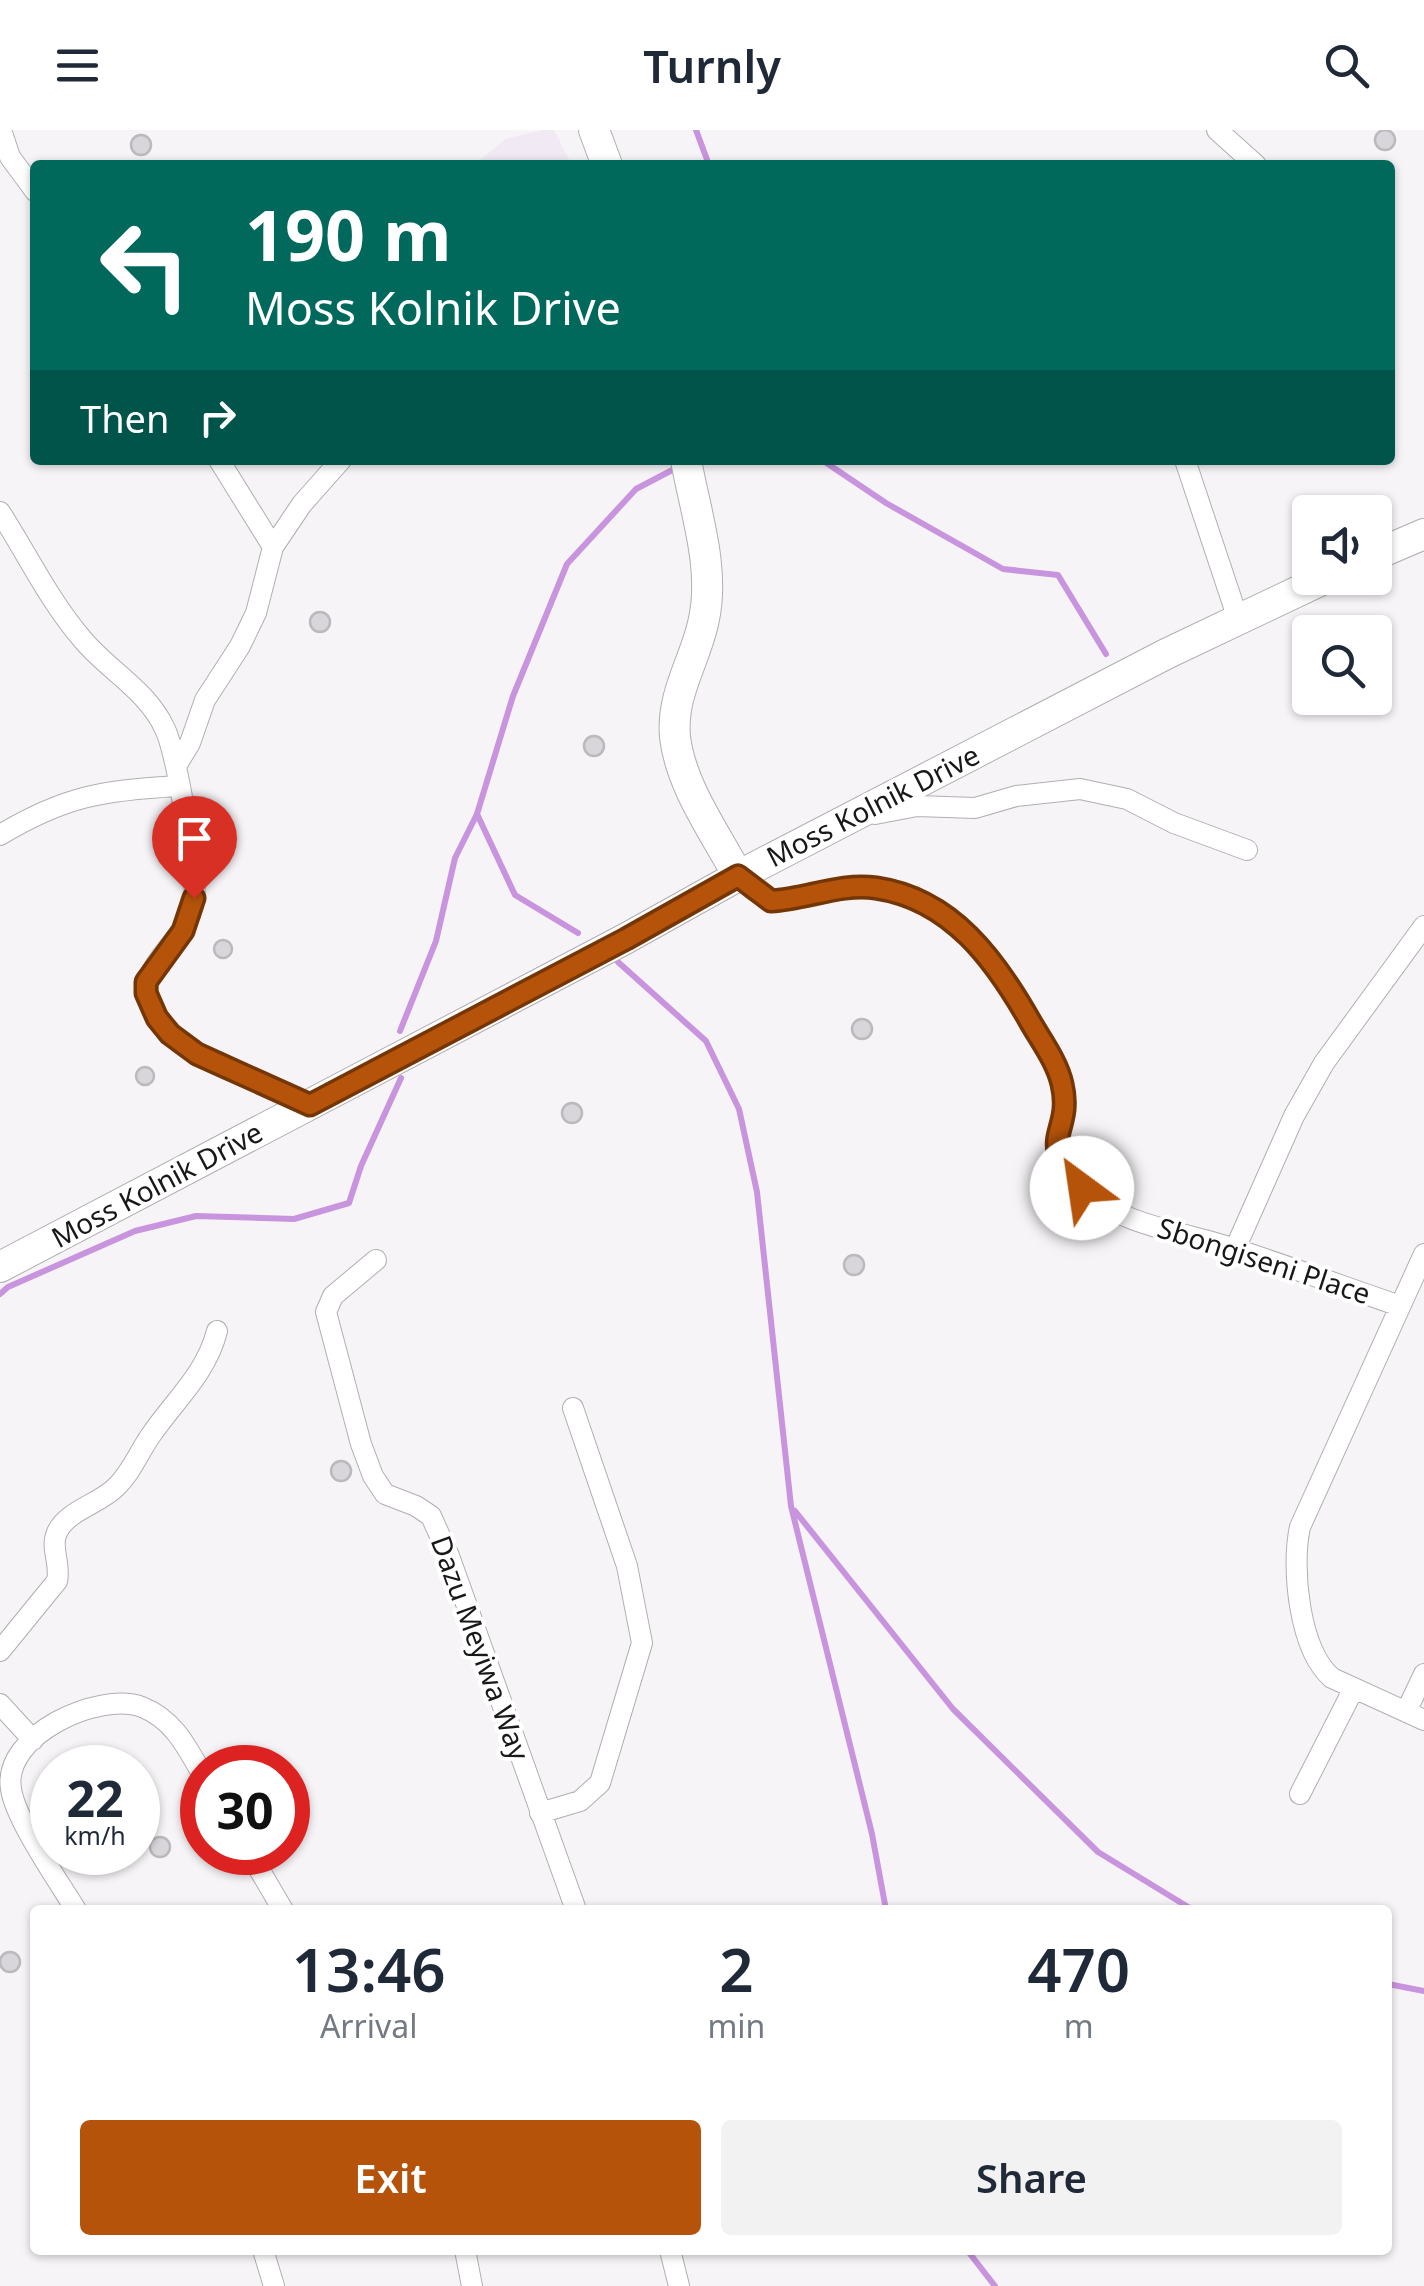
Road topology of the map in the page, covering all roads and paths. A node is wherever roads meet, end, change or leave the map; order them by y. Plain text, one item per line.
1 (2, 130) edge
2 (594, 130) edge
3 (1217, 130) edge
4 (604, 160) edge
5 (1250, 160) edge
6 (30, 184) edge
7 (222, 465) edge
8 (337, 465) edge
9 (1187, 465) edge
10 (687, 466) edge
11 (0, 512) edge
12 (1424, 534) edge
13 (273, 547) junction
14 (1392, 548) edge
15 (1292, 594) edge
16 (1238, 619) junction
17 (177, 776) junction
18 (844, 821) junction
19 (0, 835) edge
20 (1247, 850) dead end
21 (738, 876) junction
22 (1424, 926) edge
23 (310, 1105) junction
24 (1234, 1249) junction
25 (1424, 1254) edge
26 (376, 1260) dead end
27 (0, 1267) edge
28 (1400, 1306) junction
29 (217, 1331) dead end
30 (573, 1408) dead end
31 (0, 1652) edge
32 (1424, 1674) edge
33 (1354, 1688) junction
34 (0, 1704) edge
35 (1415, 1716) edge
36 (33, 1740) junction
37 (185, 1745) edge
38 (12, 1766) junction
39 (0, 1787) edge
40 (1300, 1794) dead end
41 (540, 1813) junction
42 (262, 1875) edge
43 (73, 1905) edge
44 (280, 1905) edge
45 (574, 1905) edge
46 (265, 2255) edge
47 (466, 2255) edge
48 (671, 2255) edge
49 (274, 2286) edge
50 (472, 2286) edge
51 (679, 2286) edge

1 - 6 street
2 - 4 main road
3 - 5 street
7 - 13 street
8 - 13 street
9 - 16 street
10 - 21 main road
11 - 17 street
12 - 14 main road
13 - 17 street
15 - 16 main road, Moss Kolnik Drive
16 - 18 main road, Moss Kolnik Drive
17 - 19 street
17 - 23 street
18 - 20 street
18 - 21 main road, Moss Kolnik Drive
21 - 23 main road, Moss Kolnik Drive
21 - 24 street, Sbongiseni Place
22 - 24 street
23 - 27 main road, Moss Kolnik Drive
24 - 28 street, Sbongiseni Place
25 - 28 street
26 - 41 street, Dazu Meyiwa Way
28 - 33 street
29 - 31 street
30 - 41 street
32 - 35 street
33 - 35 street
33 - 40 street
34 - 36 street
36 - 37 street
36 - 38 street
38 - 39 street
38 - 43 street
41 - 45 street, Dazu Meyiwa Way
42 - 44 street
46 - 49 street
47 - 50 street
48 - 51 street

